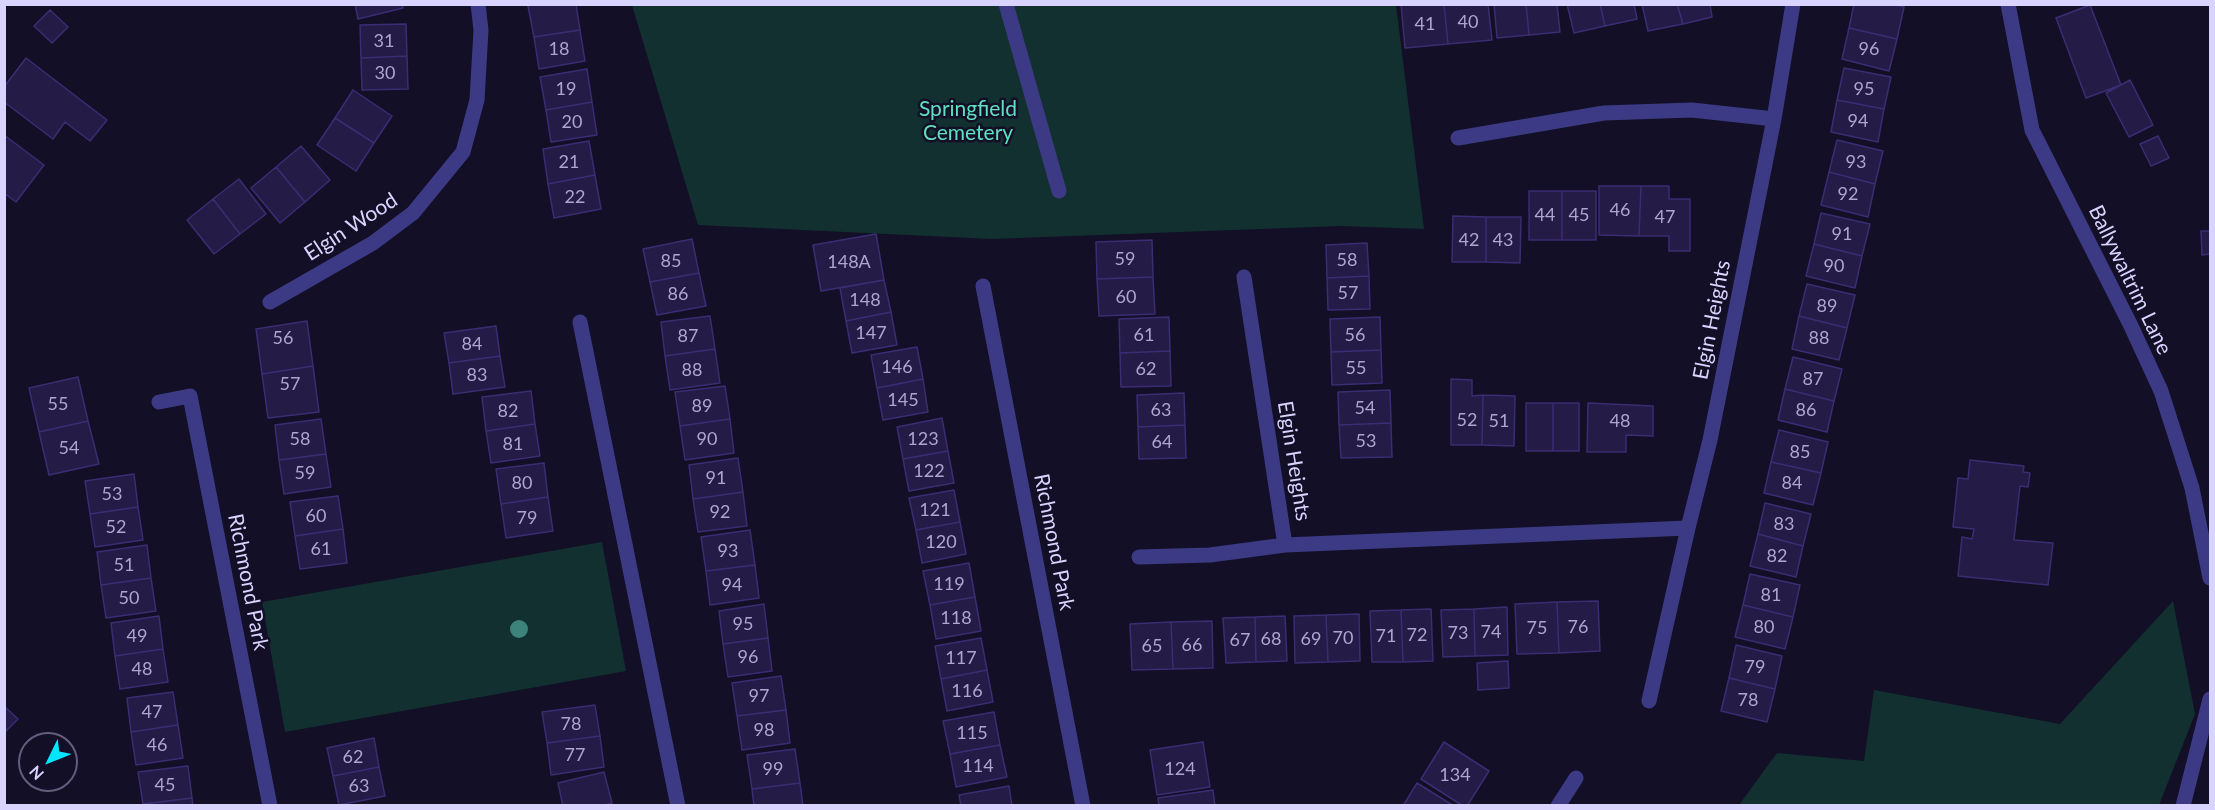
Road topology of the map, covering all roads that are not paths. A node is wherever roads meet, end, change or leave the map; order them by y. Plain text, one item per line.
1 (478, 4) edge
2 (1006, 4) edge
3 (1793, 4) edge
4 (2008, 4) edge
5 (1774, 119) junction
6 (1458, 138) dead end
7 (1059, 191) dead end
8 (1244, 277) dead end
9 (982, 286) dead end
10 (270, 302) dead end
11 (580, 322) dead end
12 (159, 402) dead end
13 (1688, 528) junction
14 (1285, 545) junction
15 (1139, 557) dead end
16 (2211, 578) edge
17 (2211, 699) edge
18 (1649, 701) dead end
19 (1576, 778) dead end
20 (270, 806) edge
21 (678, 806) edge
22 (1083, 806) edge
23 (1558, 806) edge
24 (2183, 806) edge

1 - 10 street, Elgin Wood
2 - 7 street
3 - 5 street, Elgin Heights
4 - 16 street, Ballywaltrim Lane
5 - 6 street
5 - 13 street, Elgin Heights
8 - 14 street, Elgin Heights
9 - 22 street, Richmond Park
11 - 21 street
12 - 20 street, Richmond Park
13 - 14 street, Elgin Heights
13 - 18 street, Elgin Heights
14 - 15 street, Elgin Heights
17 - 24 street
19 - 23 street

